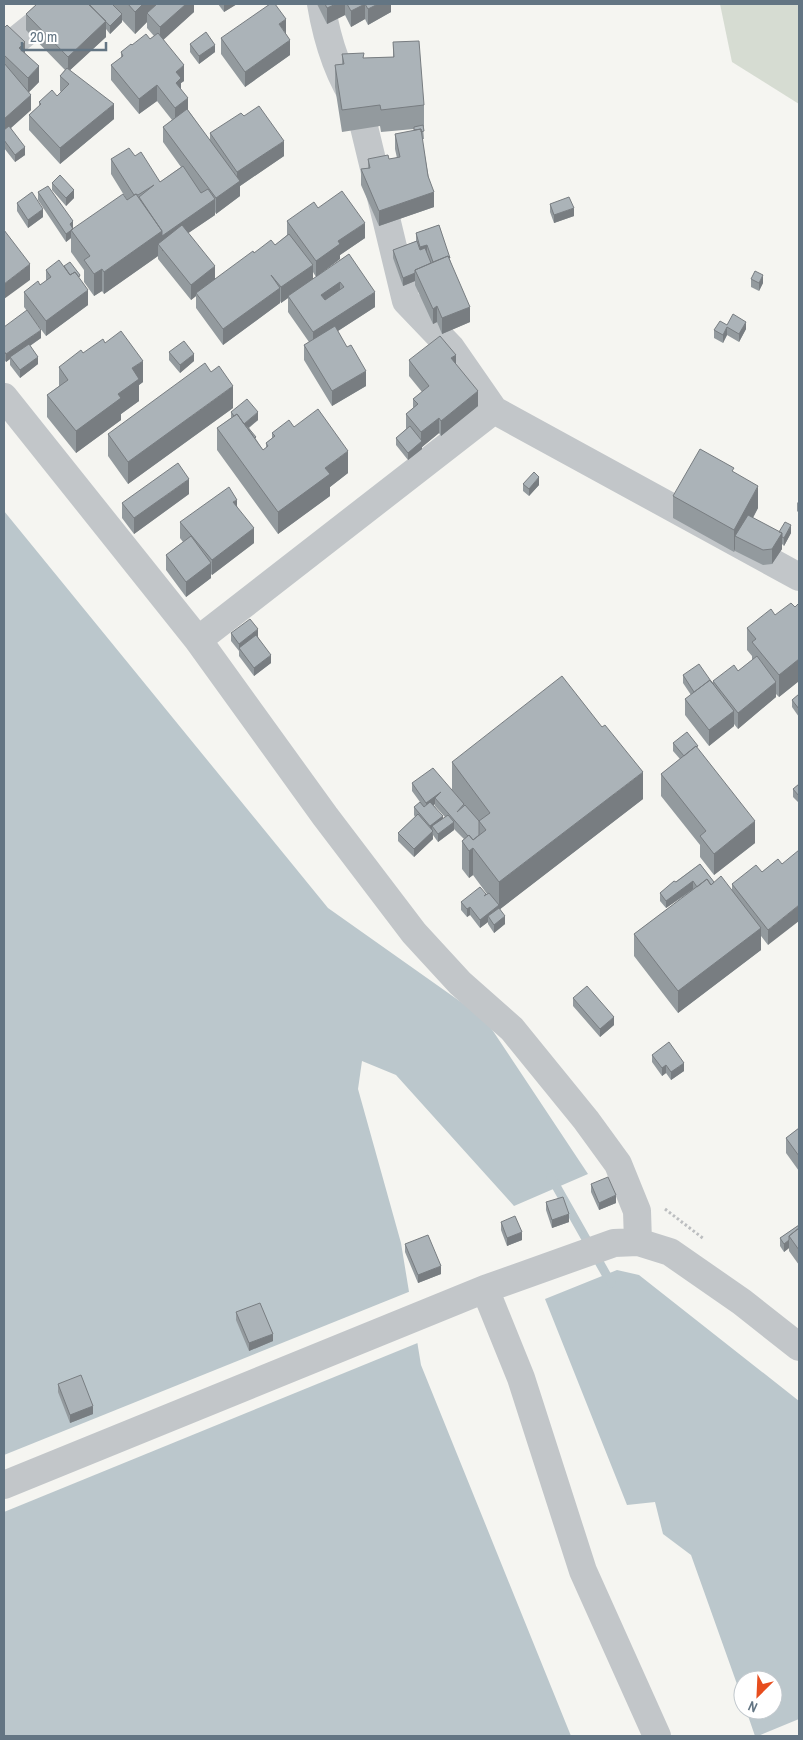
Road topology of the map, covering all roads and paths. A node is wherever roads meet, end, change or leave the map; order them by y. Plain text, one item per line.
1 (61, 4) edge
2 (320, 4) edge
3 (4, 50) edge
4 (4, 397) edge
5 (494, 410) junction
6 (799, 577) edge
7 (198, 640) junction
8 (626, 1242) junction
9 (485, 1288) junction
10 (799, 1347) edge
11 (4, 1485) edge
12 (657, 1736) edge

1 - 3 street
2 - 5 street
4 - 7 street
5 - 6 street
5 - 7 street
7 - 8 street
8 - 9 street
8 - 10 street
9 - 11 street
9 - 12 street

